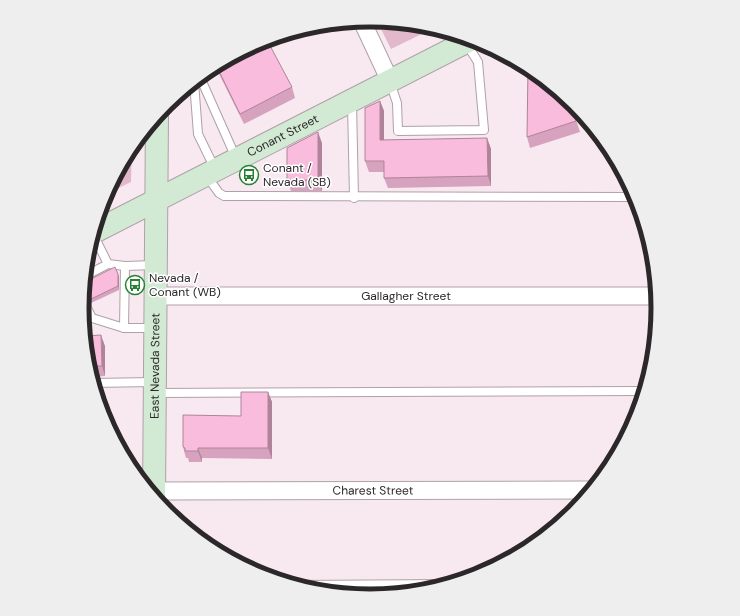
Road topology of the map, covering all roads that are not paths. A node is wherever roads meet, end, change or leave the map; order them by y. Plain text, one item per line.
1 (365, 27) edge
2 (464, 43) edge
3 (471, 46) edge
4 (390, 81) junction
5 (202, 82) edge
6 (195, 89) edge
7 (352, 100) junction
8 (157, 125) edge
9 (237, 159) junction
10 (211, 172) junction
11 (629, 197) edge
12 (354, 198) junction
13 (156, 200) junction
14 (101, 229) edge
15 (97, 242) edge
16 (108, 264) junction
17 (125, 266) junction
18 (155, 266) junction
19 (91, 273) edge
20 (154, 296) junction
21 (650, 296) edge
22 (89, 312) edge
23 (124, 328) junction
24 (154, 328) junction
25 (100, 383) edge
26 (154, 387) junction
27 (638, 391) edge
28 (154, 487) edge
29 (584, 490) edge
30 (160, 494) edge
31 (424, 584) edge
32 (320, 585) edge

1 - 4 street
2 - 4 main road, Conant Street
3 - 4 lane
4 - 7 main road, Conant Street
5 - 9 lane
6 - 10 lane
7 - 9 main road, Conant Street
7 - 12 lane
8 - 13 main road, East Nevada Street
9 - 10 main road, Conant Street
10 - 12 lane
10 - 13 main road, Conant Street
11 - 12 lane
13 - 14 main road, Conant Street
13 - 18 main road, East Nevada Street
15 - 16 lane
16 - 17 lane
16 - 19 lane
17 - 18 lane
17 - 23 lane
18 - 20 main road, East Nevada Street
20 - 21 street, Gallagher Street
20 - 24 main road, East Nevada Street
22 - 23 lane
23 - 24 lane
24 - 26 main road, East Nevada Street
25 - 26 lane
26 - 27 lane
26 - 28 main road, East Nevada Street
29 - 30 street, Charest Street
31 - 32 lane

